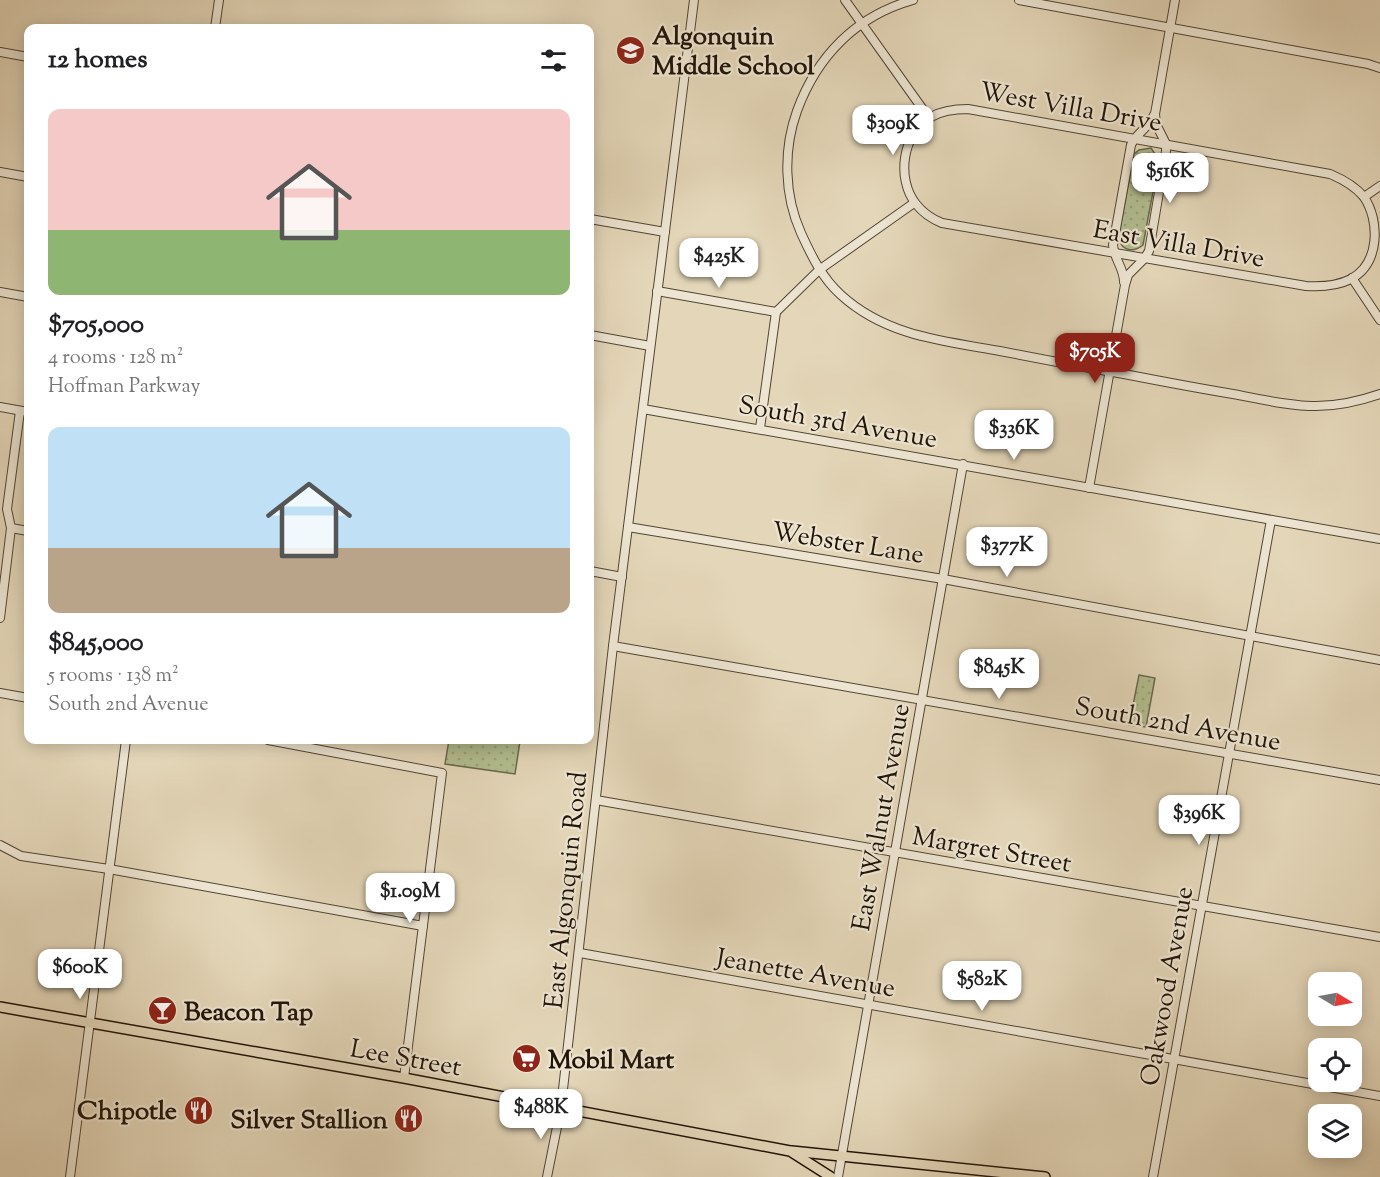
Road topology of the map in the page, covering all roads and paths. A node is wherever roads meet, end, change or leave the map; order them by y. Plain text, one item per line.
1 (219, 0) edge
2 (694, 0) edge
3 (845, 0) edge
4 (913, 0) edge
5 (1019, 0) edge
6 (1174, 0) edge
7 (862, 23) junction
8 (216, 24) edge
9 (1170, 27) junction
10 (0, 52) edge
11 (24, 56) edge
12 (1380, 68) edge
13 (1155, 114) junction
14 (929, 118) junction
15 (1133, 139) junction
16 (1166, 144) junction
17 (0, 172) edge
18 (24, 176) edge
19 (1380, 186) edge
20 (1364, 197) junction
21 (914, 203) junction
22 (594, 220) edge
23 (665, 232) junction
24 (1114, 254) junction
25 (1144, 259) junction
26 (819, 270) junction
27 (1352, 278) junction
28 (1125, 285) junction
29 (657, 291) junction
30 (0, 292) edge
31 (24, 296) edge
32 (776, 312) junction
33 (1380, 320) edge
34 (594, 336) edge
35 (650, 346) junction
36 (1110, 372) junction
37 (1380, 394) edge
38 (0, 407) edge
39 (643, 409) junction
40 (24, 411) edge
41 (760, 428) junction
42 (963, 464) junction
43 (1089, 488) junction
44 (1271, 520) junction
45 (628, 527) junction
46 (11, 528) junction
47 (24, 530) edge
48 (1380, 539) edge
49 (594, 572) edge
50 (622, 577) junction
51 (943, 579) junction
52 (0, 618) edge
53 (1250, 636) junction
54 (613, 646) junction
55 (1380, 660) edge
56 (0, 693) edge
57 (24, 697) edge
58 (922, 699) junction
59 (126, 744) edge
60 (302, 744) edge
61 (1228, 754) junction
62 (1380, 780) edge
63 (596, 800) junction
64 (0, 845) edge
65 (894, 853) junction
66 (110, 869) junction
67 (1202, 907) junction
68 (423, 926) junction
69 (1380, 937) edge
70 (580, 953) junction
71 (868, 1005) junction
72 (0, 1007) edge
73 (90, 1022) junction
74 (1175, 1060) junction
75 (404, 1078) junction
76 (1380, 1096) edge
77 (561, 1107) junction
78 (790, 1151) junction
79 (841, 1157) junction
80 (70, 1177) edge
81 (547, 1177) edge
82 (831, 1177) edge
83 (838, 1177) edge
84 (1045, 1177) edge
85 (1153, 1177) edge

1 - 8 street
2 - 23 street, East Algonquin Road
3 - 7 street
4 - 7 street
5 - 9 street
6 - 9 street
7 - 14 street
7 - 26 street
9 - 12 street
9 - 13 street
10 - 11 street
13 - 15 street
13 - 16 street
14 - 15 street, West Villa Drive
14 - 21 street
15 - 16 street, West Villa Drive
15 - 24 street
16 - 20 street, West Villa Drive
16 - 25 street
17 - 18 street
19 - 20 street
20 - 27 street
21 - 24 street, East Villa Drive
21 - 26 street
22 - 23 street
23 - 29 street, East Algonquin Road
24 - 25 street, East Villa Drive
24 - 28 street
25 - 27 street, East Villa Drive
25 - 28 street
26 - 32 street
26 - 36 street
27 - 33 street
28 - 36 street
29 - 32 street
29 - 35 street, East Algonquin Road
30 - 31 street
32 - 41 street
34 - 35 street
35 - 39 street, East Algonquin Road
36 - 37 street
36 - 43 street
38 - 40 street
39 - 41 street, South 3rd Avenue
39 - 45 street, East Algonquin Road
40 - 46 street
41 - 42 street, South 3rd Avenue
42 - 43 street, South 3rd Avenue
42 - 51 street, East Walnut Avenue
43 - 44 street, South 3rd Avenue
44 - 48 street, South 3rd Avenue
44 - 53 street, Oakwood Avenue
45 - 50 street, East Algonquin Road
45 - 51 street, Webster Lane
46 - 47 street
46 - 52 street
49 - 50 street
50 - 54 street, East Algonquin Road
51 - 53 street, Webster Lane
51 - 58 street, East Walnut Avenue
53 - 55 street, Webster Lane
53 - 61 street, Oakwood Avenue
54 - 58 street, South 2nd Avenue
54 - 63 street, East Algonquin Road
56 - 57 street
58 - 61 street, South 2nd Avenue
58 - 65 street, East Walnut Avenue
59 - 66 street
60 - 68 street
61 - 62 street, South 2nd Avenue
61 - 67 street, Oakwood Avenue
63 - 65 street, Margret Street
63 - 70 street, East Algonquin Road
64 - 66 street
65 - 67 street, Margret Street
65 - 71 street, East Walnut Avenue
66 - 68 street
66 - 73 street
67 - 69 street, Margret Street
67 - 74 street, Oakwood Avenue
68 - 75 street
70 - 71 street, Jeanette Avenue
70 - 77 street, East Algonquin Road
71 - 74 street, Jeanette Avenue
71 - 79 street, East Walnut Avenue
72 - 73 main road, Lee Street
73 - 75 main road, Lee Street
73 - 80 street
74 - 76 street, Jeanette Avenue
74 - 85 street, Oakwood Avenue
75 - 77 main road, Lee Street
77 - 78 main road, Lee Street
77 - 81 street, East Algonquin Road
78 - 79 main road
78 - 82 main road, Lee Street
79 - 83 street, East Walnut Avenue
79 - 84 main road

